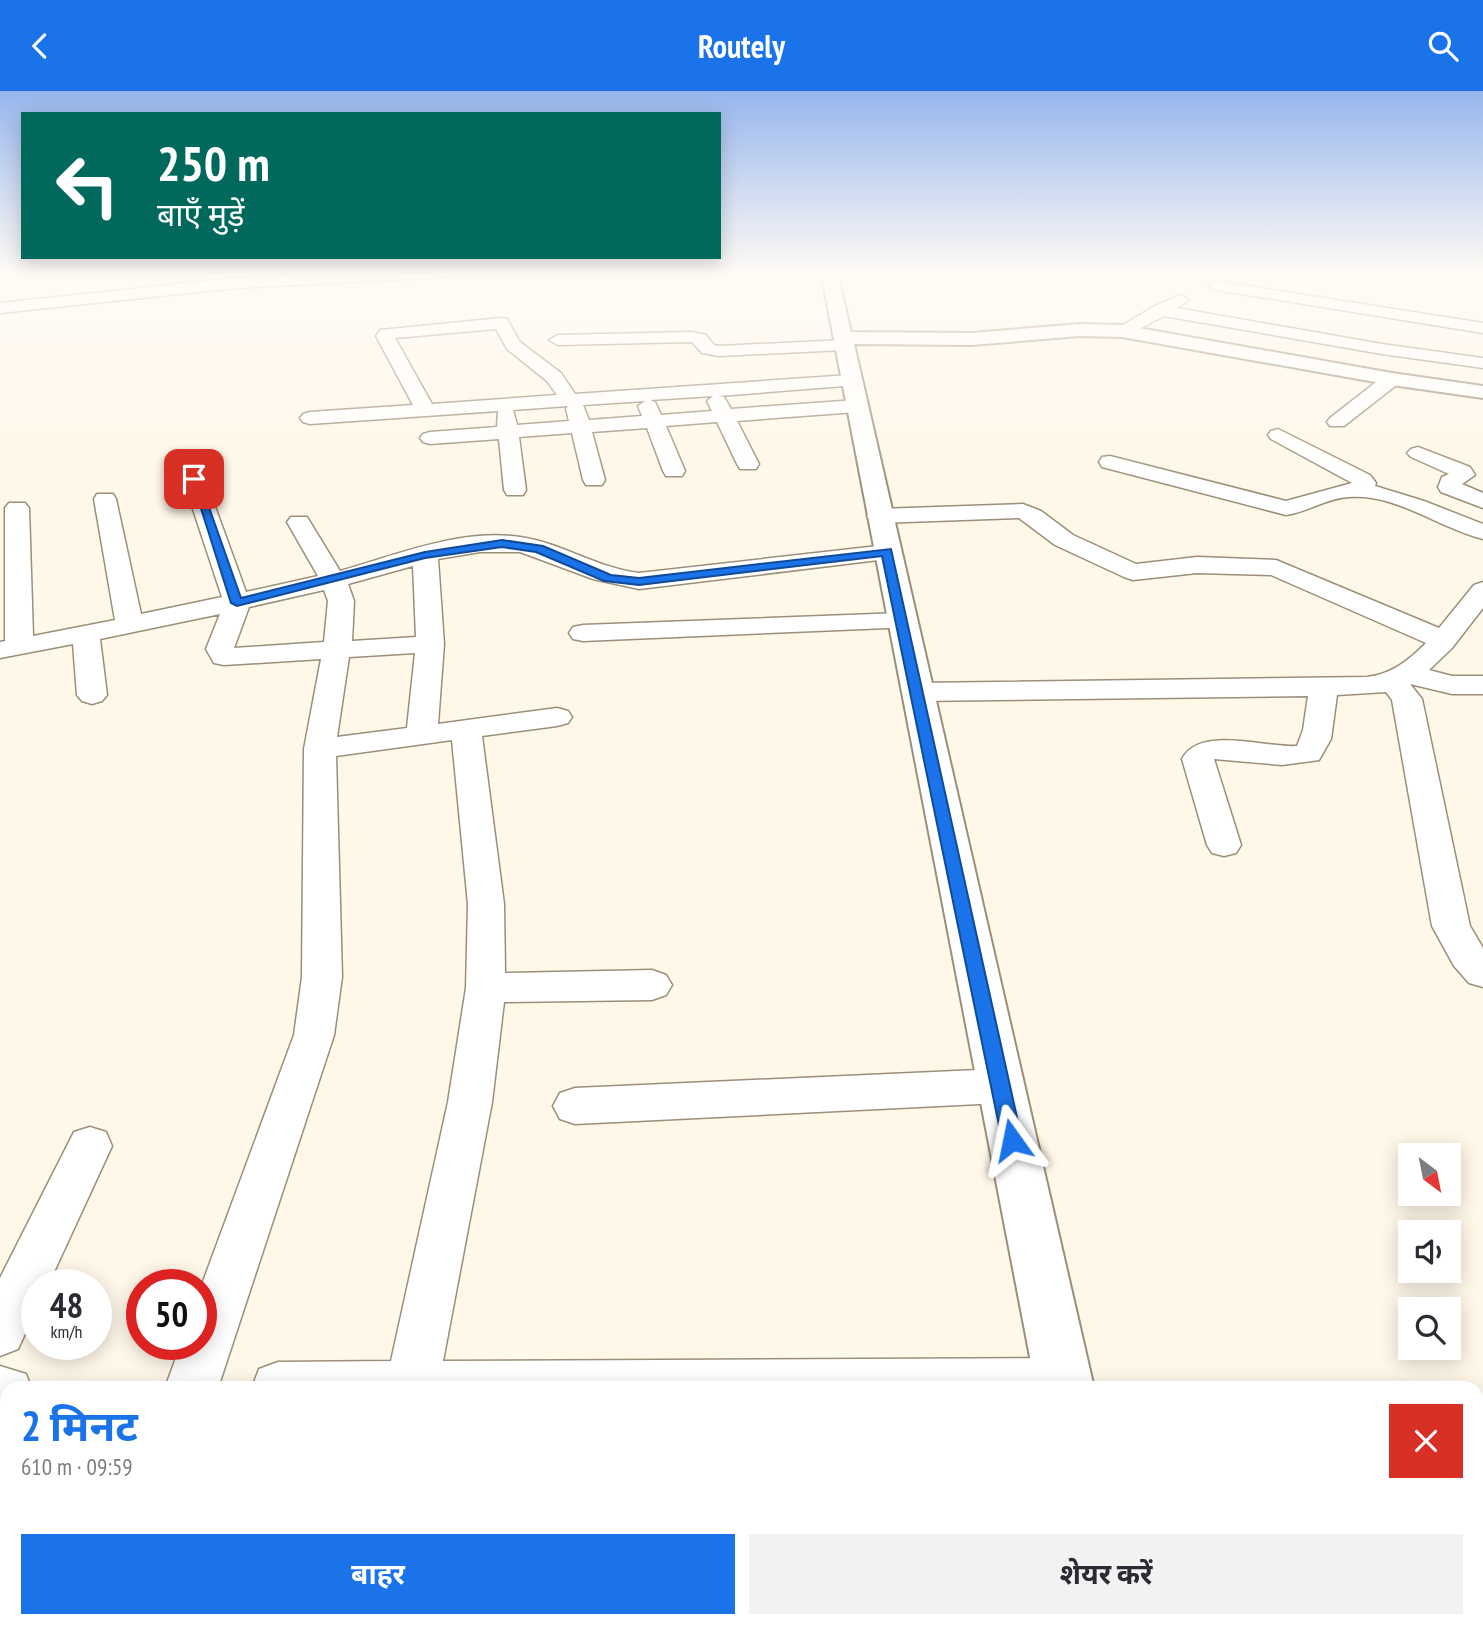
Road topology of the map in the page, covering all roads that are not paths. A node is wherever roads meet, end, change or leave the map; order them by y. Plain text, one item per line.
1 (389, 344) edge
2 (512, 344) edge
3 (704, 344) edge
4 (839, 344) edge
5 (956, 344) edge
6 (1193, 344) edge
7 (1352, 344) edge
8 (1483, 363) edge
9 (843, 376) junction
10 (1392, 379) junction
11 (1483, 392) edge
12 (720, 408) junction
13 (426, 410) junction
14 (574, 412) junction
15 (649, 413) junction
16 (310, 418) dead end
17 (1336, 422) dead end
18 (506, 423) junction
19 (1278, 435) dead end
20 (430, 438) dead end
21 (1418, 453) dead end
22 (1110, 462) dead end
23 (748, 464) dead end
24 (674, 471) dead end
25 (194, 479) dead end
26 (594, 480) dead end
27 (515, 490) dead end
28 (1362, 490) junction
29 (105, 499) dead end
30 (1483, 501) edge
31 (17, 508) dead end
32 (299, 522) dead end
33 (1483, 531) edge
34 (879, 535) junction
35 (425, 555) junction
36 (333, 580) junction
37 (1483, 590) edge
38 (237, 603) junction
39 (901, 621) junction
40 (130, 625) junction
41 (86, 633) junction
42 (583, 633) dead end
43 (1443, 640) junction
44 (430, 644) junction
45 (10, 648) edge
46 (336, 651) junction
47 (1401, 677) junction
48 (1483, 685) edge
49 (1323, 687) junction
50 (937, 691) junction
51 (92, 695) dead end
52 (557, 717) dead end
53 (466, 729) junction
54 (422, 734) junction
55 (320, 749) junction
56 (1224, 845) dead end
57 (1483, 973) edge
58 (652, 985) dead end
59 (486, 988) junction
60 (1000, 1086) junction
61 (575, 1106) dead end
62 (90, 1146) dead end
63 (0, 1331) edge
64 (193, 1381) edge
65 (412, 1381) edge
66 (1063, 1381) edge

1 - 13 street
2 - 14 street
3 - 9 street
4 - 9 main road
5 - 9 main road
6 - 10 main road
7 - 8 street
9 - 12 street
9 - 14 street
9 - 34 main road
10 - 11 main road
10 - 17 street
12 - 15 street
12 - 23 street
13 - 14 street
13 - 16 street
14 - 15 street
14 - 18 street
14 - 26 street
15 - 24 street
18 - 20 street
18 - 27 street
19 - 28 street
21 - 30 street
22 - 28 street
25 - 38 street
28 - 33 street
29 - 40 street
31 - 45 street
32 - 36 street
34 - 35 street
34 - 39 main road
34 - 43 street
35 - 36 street
35 - 44 street
36 - 38 street
36 - 46 street
37 - 43 street
38 - 40 street
38 - 46 street
39 - 42 street
39 - 50 main road
40 - 41 street
41 - 45 street
41 - 51 street
43 - 47 street
44 - 46 street
44 - 54 street
46 - 55 street
47 - 48 street
47 - 49 street
47 - 57 street
49 - 50 street
49 - 56 street
50 - 60 main road
52 - 53 street
53 - 54 street
53 - 59 street
54 - 55 street
55 - 64 street
58 - 59 street
59 - 65 street
60 - 61 street
60 - 66 main road
62 - 63 street

